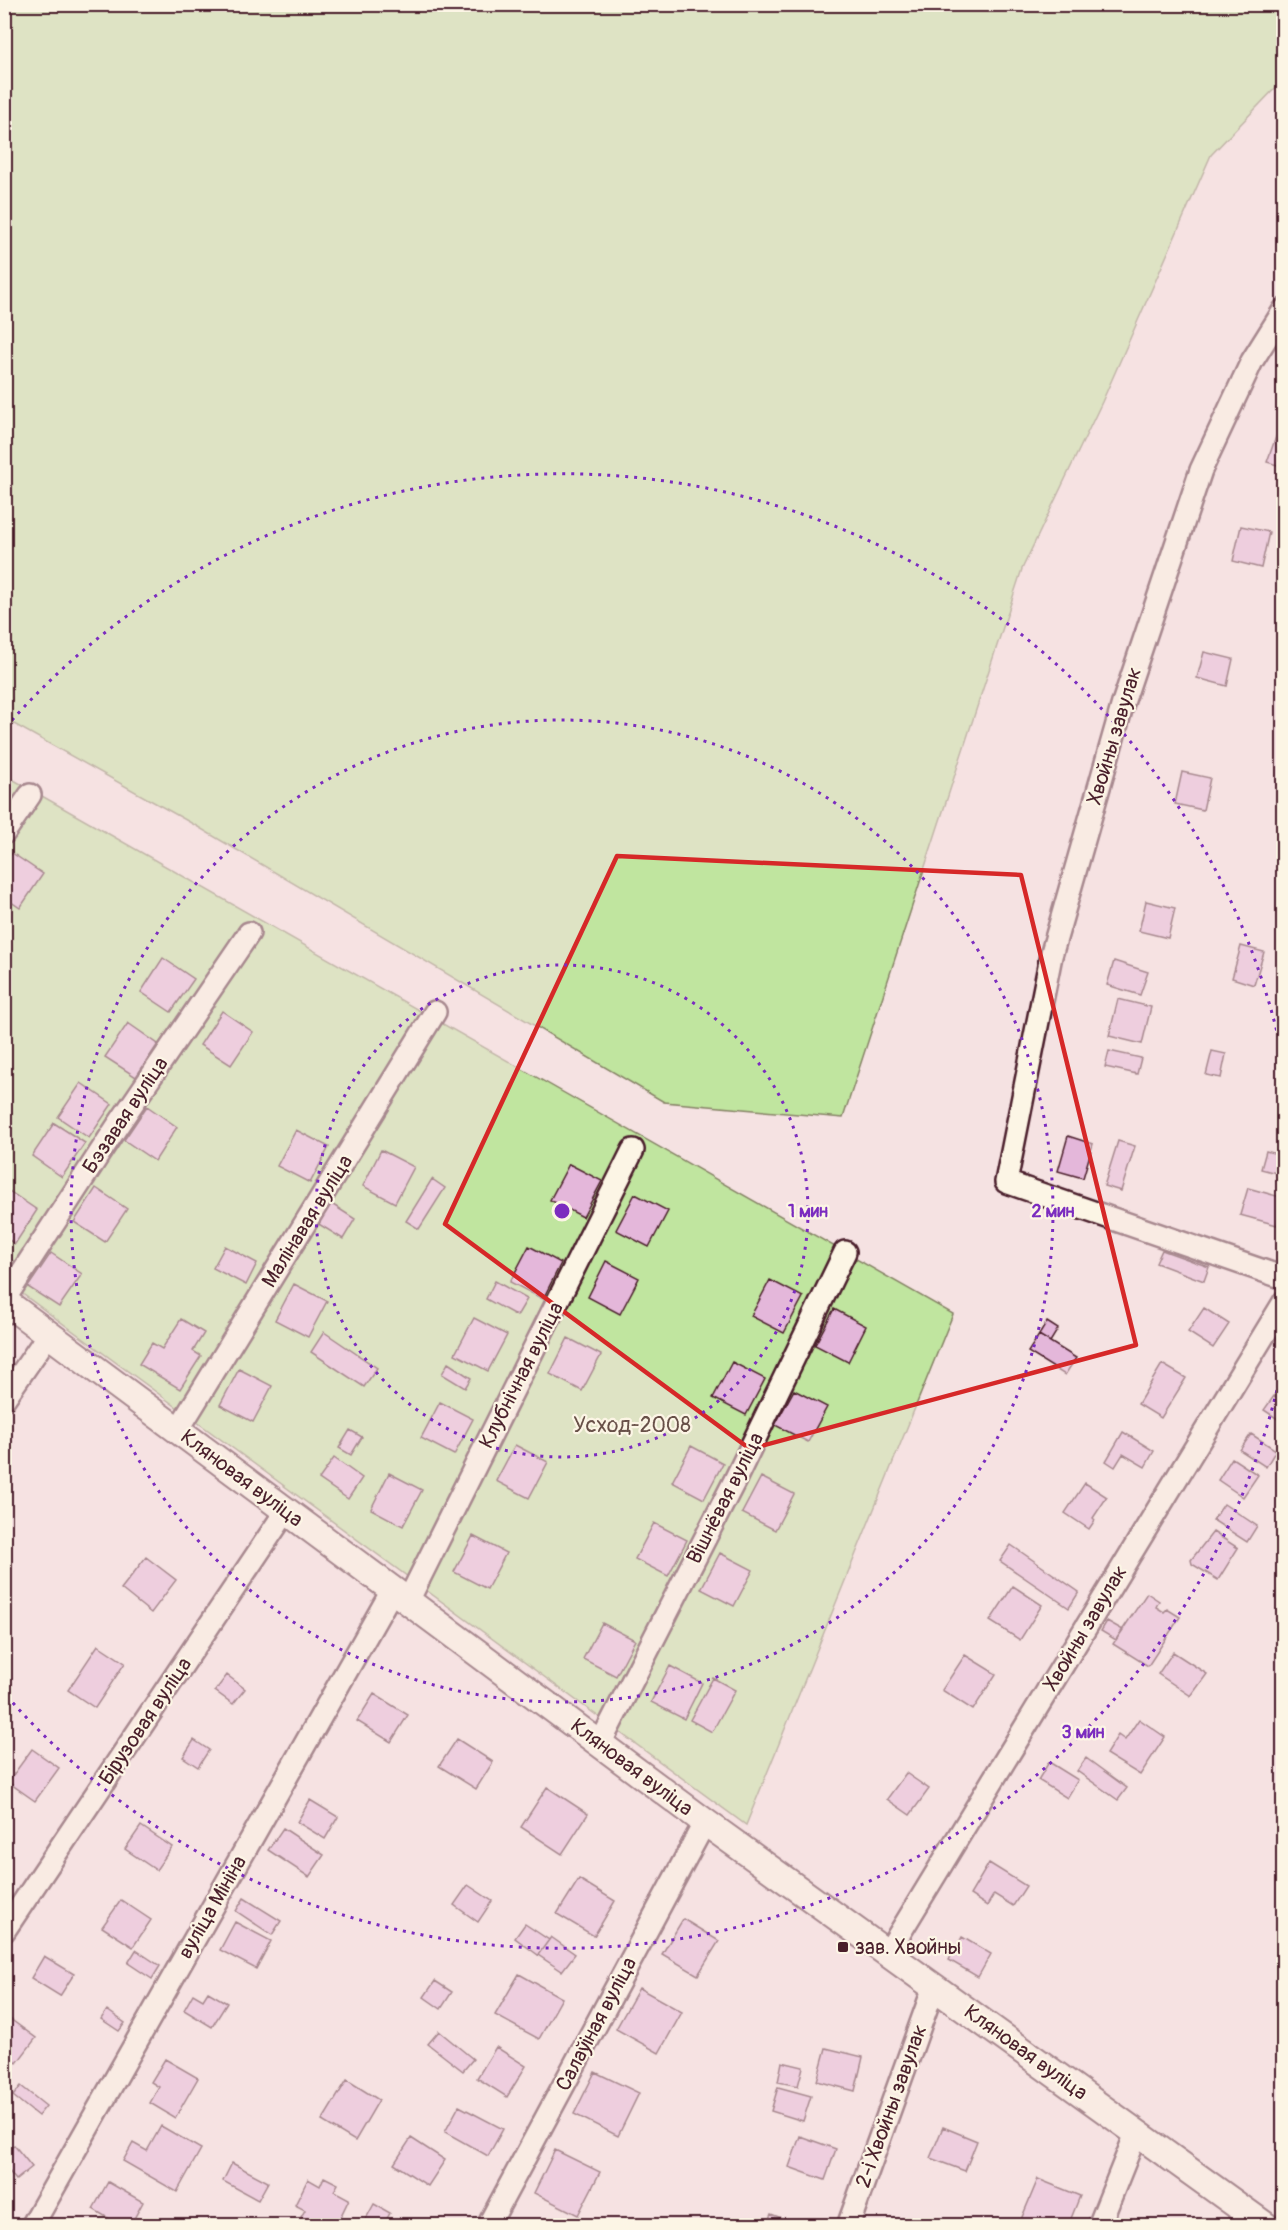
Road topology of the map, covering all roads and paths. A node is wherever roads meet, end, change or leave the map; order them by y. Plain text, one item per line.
1 (1284, 310) edge
2 (30, 795) dead end
3 (4, 833) edge
4 (249, 933) dead end
5 (435, 1012) dead end
6 (633, 1150) dead end
7 (845, 1252) dead end
8 (1284, 1278) edge
9 (4, 1301) edge
10 (1284, 1302) edge
11 (48, 1335) junction
12 (4, 1399) edge
13 (178, 1430) junction
14 (286, 1511) junction
15 (400, 1595) junction
16 (601, 1742) junction
17 (705, 1822) junction
18 (4, 1931) edge
19 (887, 1954) junction
20 (934, 1987) junction
21 (1137, 2132) junction
22 (32, 2226) edge
23 (488, 2226) edge
24 (848, 2226) edge
25 (1099, 2226) edge
26 (1266, 2226) edge

1 - 8 street, Хвойны завулак
2 - 3 street
4 - 9 street, Бэзавая вуліца
5 - 13 street, Малінавая вуліца
6 - 15 street, Клубнічная вуліца
7 - 16 street, Вішнёвая вуліца
9 - 11 street, Кляновая вуліца
10 - 19 street, Хвойны завулак
11 - 12 street
11 - 13 street, Кляновая вуліца
13 - 14 street, Кляновая вуліца
14 - 15 street, Кляновая вуліца
14 - 18 street, Бірузовая вуліца
15 - 16 street, Кляновая вуліца
15 - 22 street, вуліца Мініна
16 - 17 street, Кляновая вуліца
17 - 19 street, Кляновая вуліца
17 - 23 street, Салаўіная вуліца
19 - 20 street, Кляновая вуліца
20 - 21 street, Кляновая вуліца
20 - 24 street, 2-і Хвойны завулак
21 - 25 street
21 - 26 street, Кляновая вуліца

